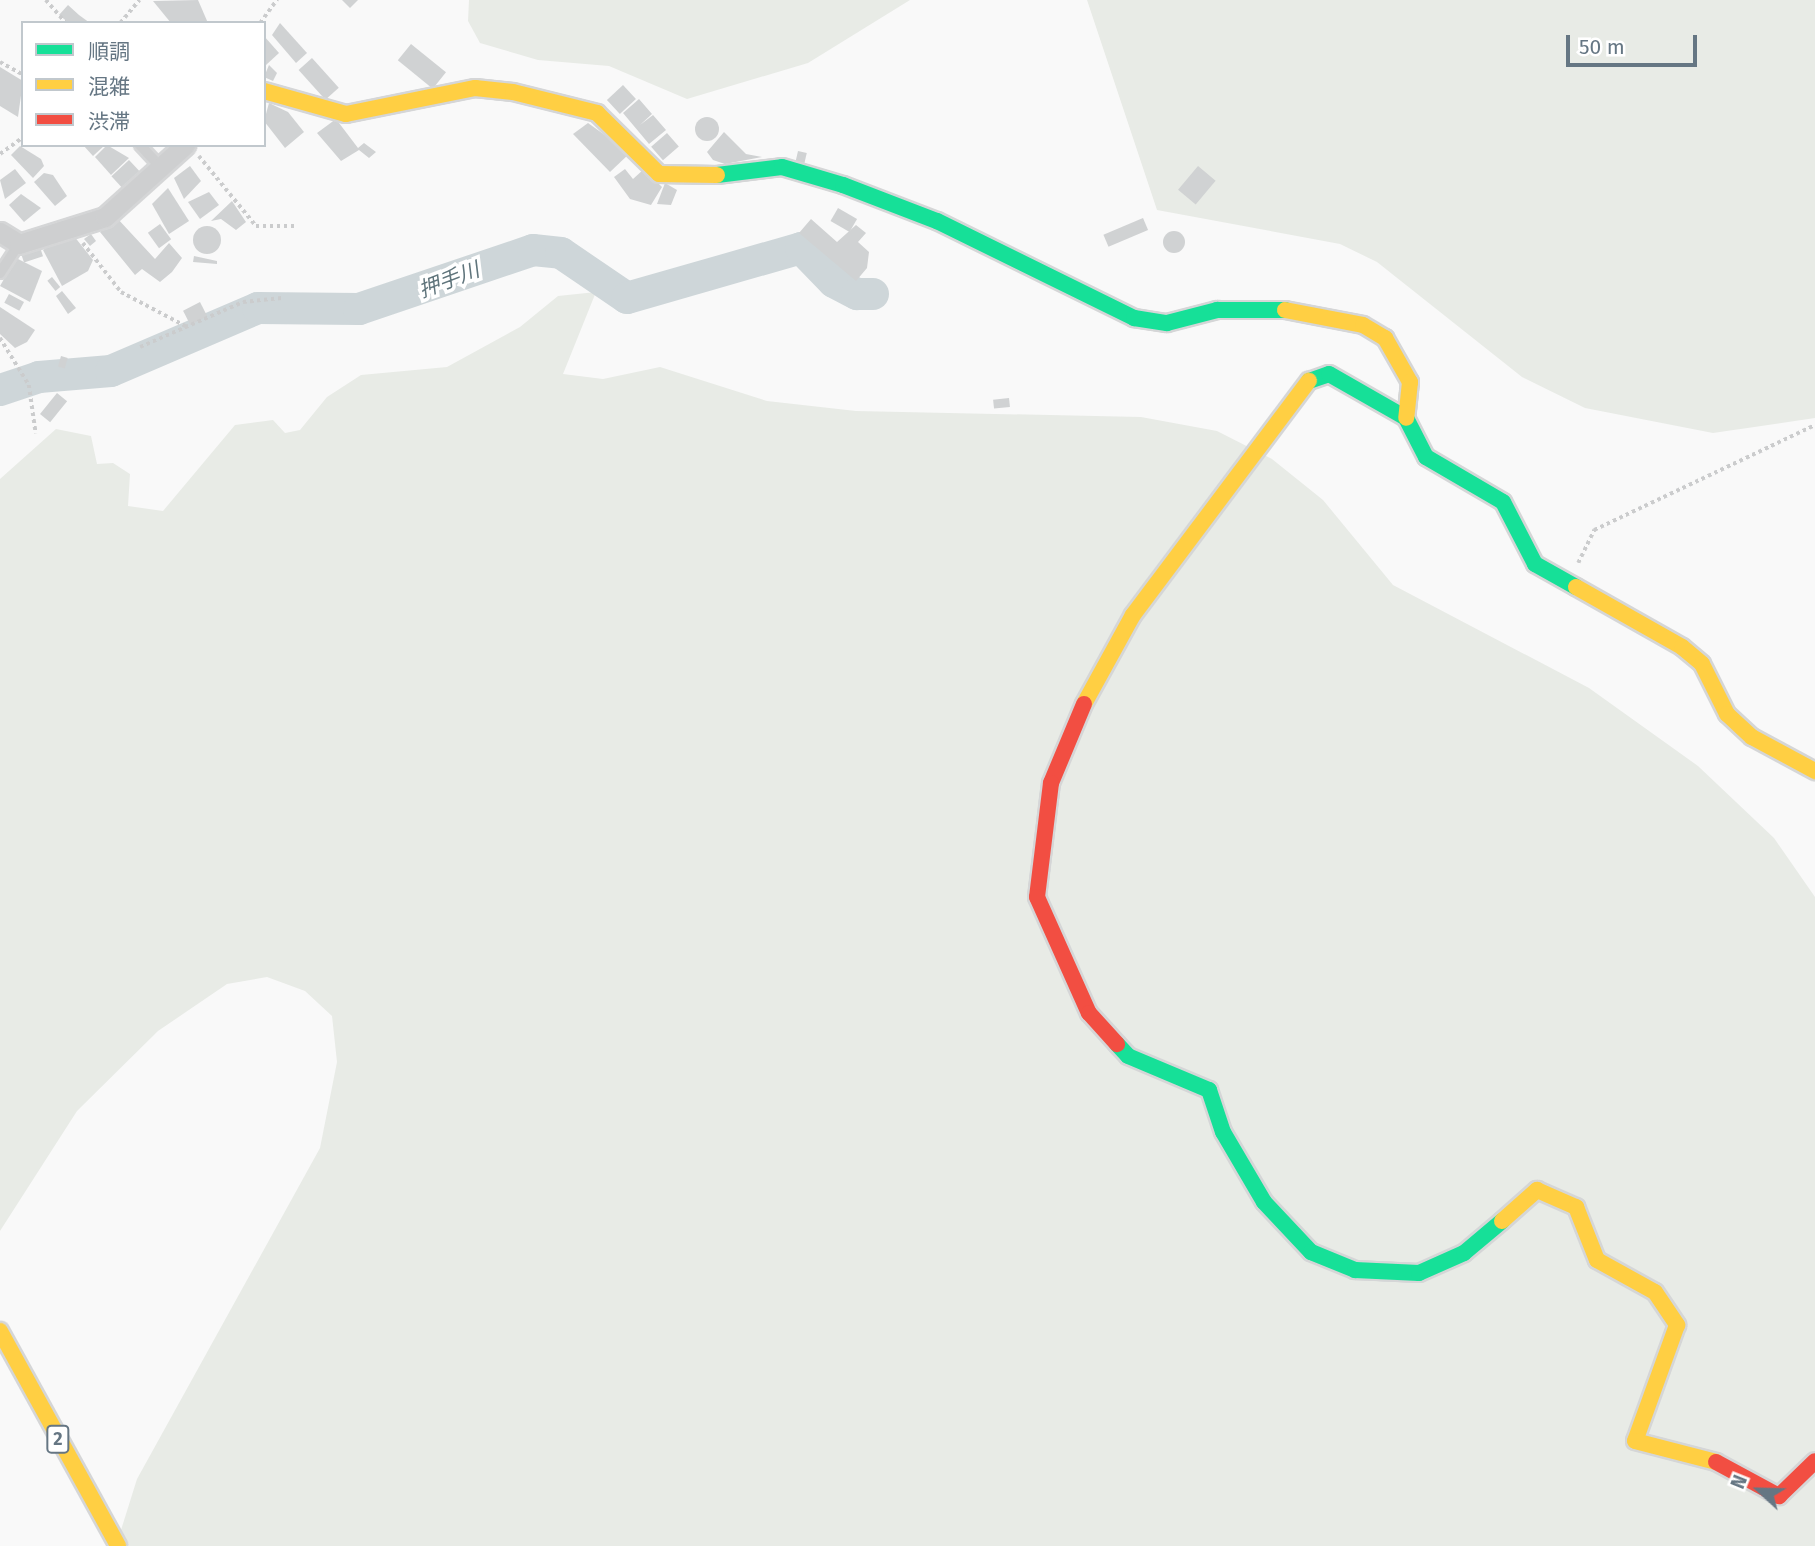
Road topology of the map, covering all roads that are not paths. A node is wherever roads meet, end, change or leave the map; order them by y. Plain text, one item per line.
1 (266, 92) edge
2 (142, 147) edge
3 (189, 147) edge
4 (163, 170) junction
5 (0, 232) edge
6 (19, 244) junction
7 (0, 273) edge
8 (1406, 418) junction
9 (1815, 771) edge
10 (0, 1331) edge
11 (1815, 1461) edge
12 (118, 1546) edge

1 - 8 main road
2 - 4 lane
3 - 4 street
4 - 6 street
5 - 6 street
6 - 7 lane
8 - 9 main road
8 - 11 main road
10 - 12 main road, 2

